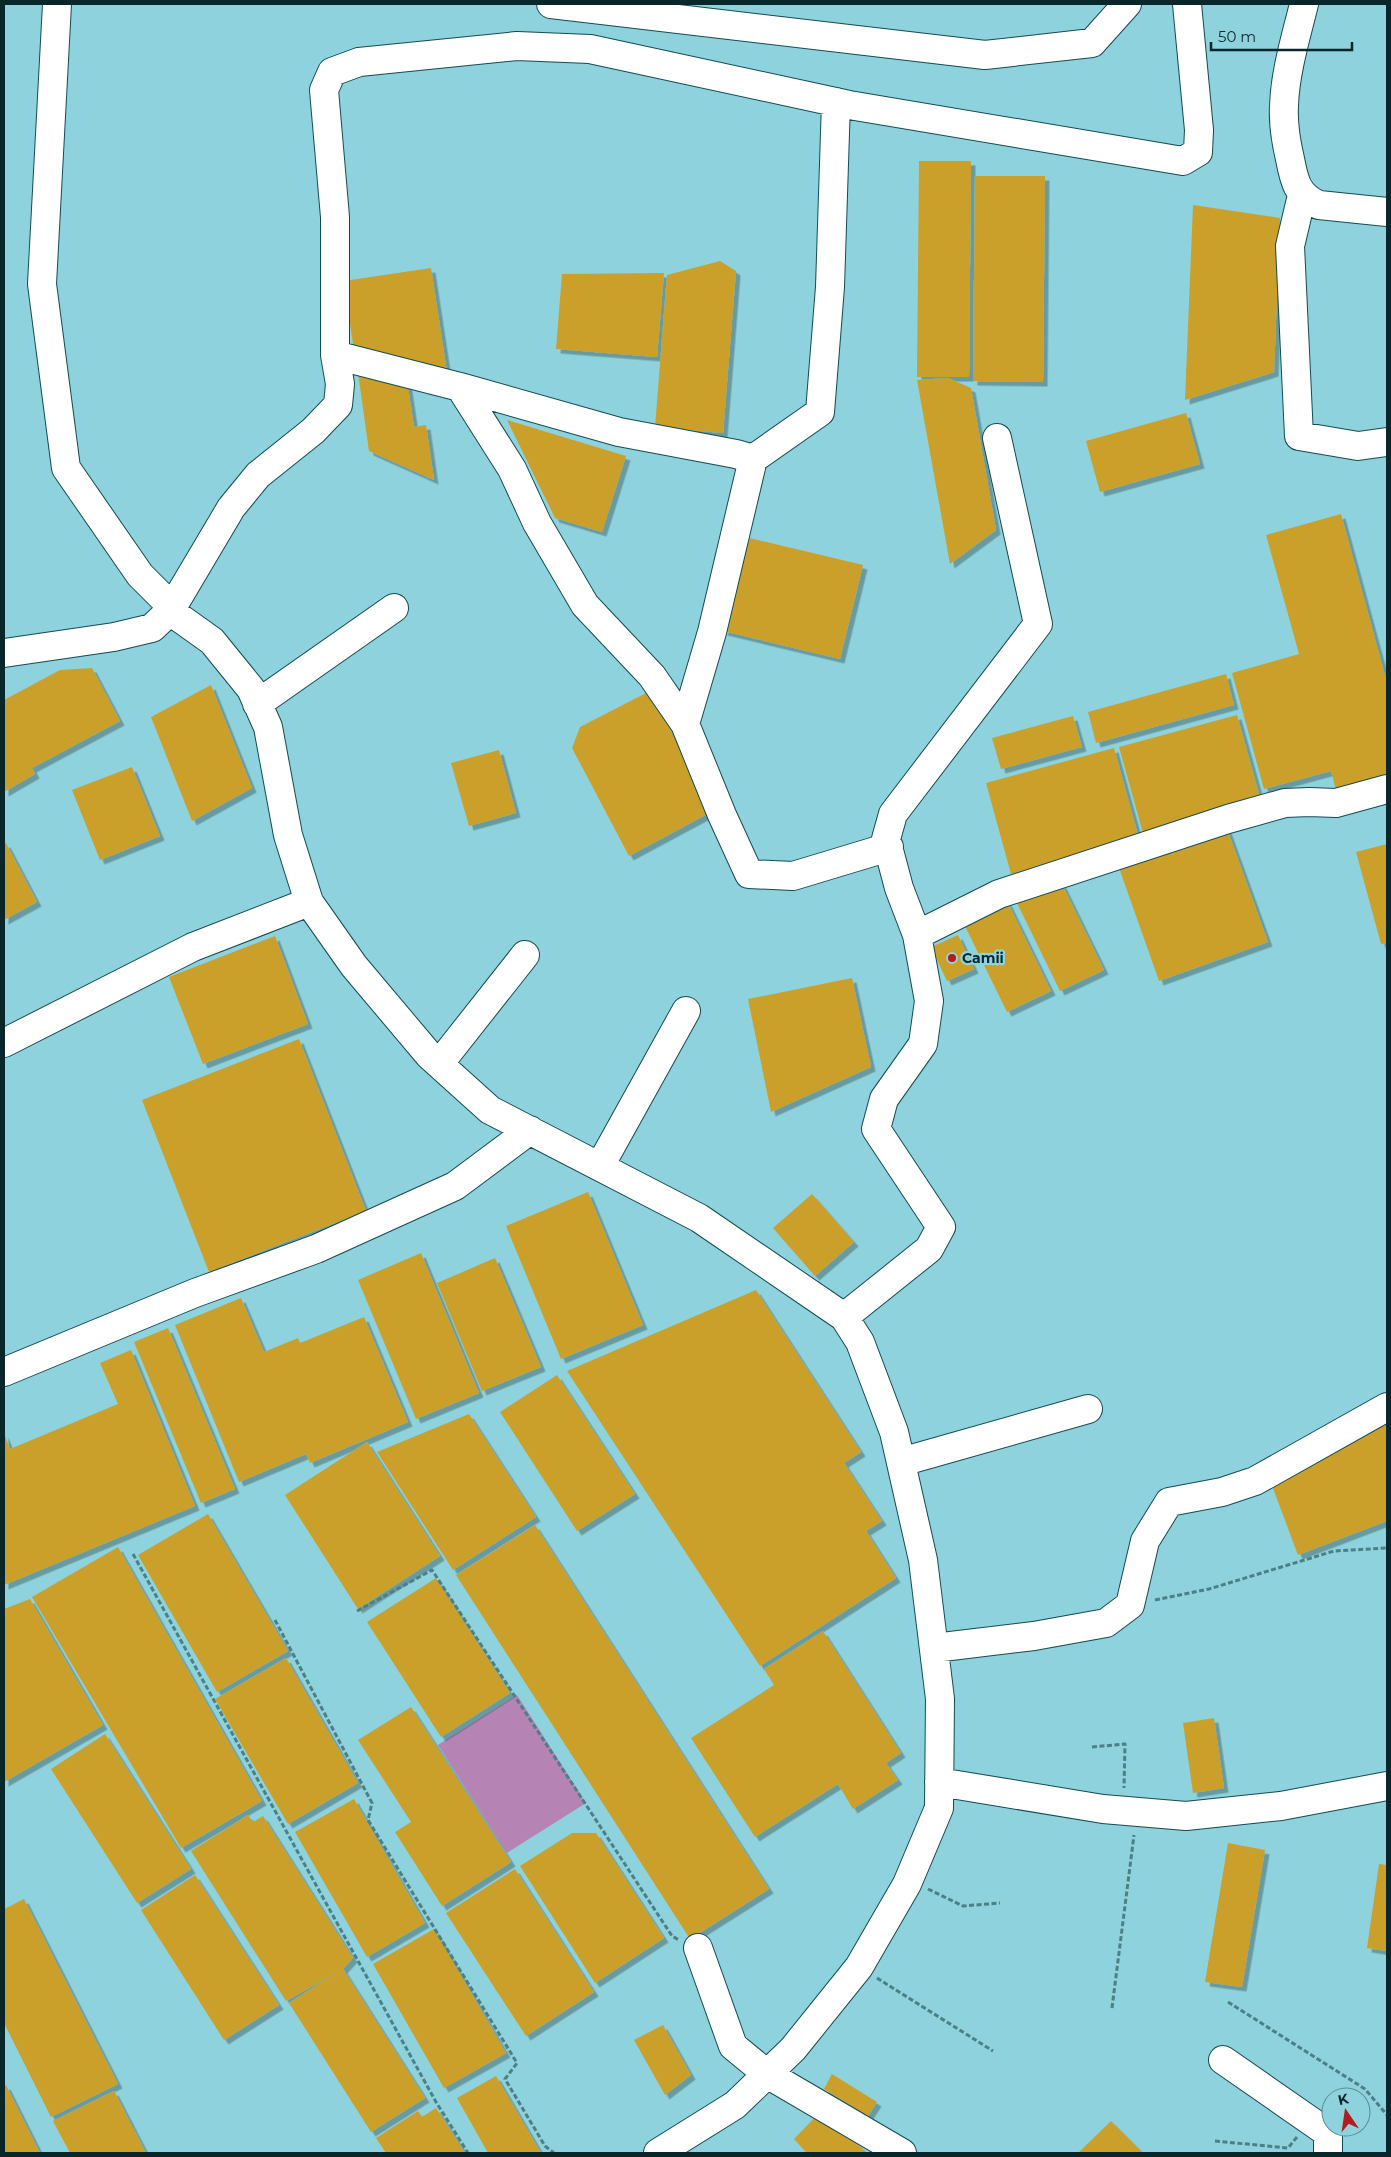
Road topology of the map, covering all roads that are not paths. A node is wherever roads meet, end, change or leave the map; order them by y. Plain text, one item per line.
1 (57, 4) edge
2 (551, 4) edge
3 (1128, 4) edge
4 (1187, 4) edge
5 (1304, 4) edge
6 (836, 102) junction
7 (1302, 195) junction
8 (1387, 212) edge
9 (335, 355) junction
10 (460, 387) junction
11 (996, 438) dead end
12 (1387, 442) edge
13 (753, 459) junction
14 (394, 608) dead end
15 (170, 611) junction
16 (4, 653) edge
17 (258, 704) junction
18 (685, 724) junction
19 (1387, 789) edge
20 (889, 847) junction
21 (309, 902) junction
22 (917, 935) junction
23 (525, 955) dead end
24 (686, 1011) dead end
25 (4, 1043) edge
26 (440, 1064) junction
27 (530, 1130) junction
28 (600, 1166) junction
29 (844, 1317) junction
30 (4, 1372) edge
31 (1387, 1407) edge
32 (1088, 1409) dead end
33 (900, 1462) junction
34 (934, 1648) junction
35 (939, 1782) junction
36 (1387, 1786) edge
37 (698, 1948) road end
38 (1223, 2060) dead end
39 (766, 2074) junction
40 (687, 2146) edge
41 (658, 2153) edge
42 (902, 2153) edge
43 (1328, 2153) edge

1 - 15 street
2 - 3 street
4 - 6 street
5 - 7 street
6 - 9 street
6 - 13 street
7 - 8 street
7 - 12 street
9 - 10 street
9 - 15 street
10 - 13 street
10 - 18 street
11 - 20 street
13 - 18 street
14 - 17 street
15 - 16 street
15 - 17 street
17 - 21 street
18 - 20 street
19 - 22 street
20 - 22 street
21 - 25 street
21 - 26 street
22 - 29 street
23 - 26 street
24 - 28 street
26 - 27 street
27 - 28 street
27 - 30 street
28 - 29 street
29 - 33 street
31 - 34 street
32 - 33 street
33 - 34 street
34 - 35 street
35 - 36 street
35 - 39 street
37 - 39 street
38 - 43 street
39 - 40 street
39 - 42 street
40 - 41 street

